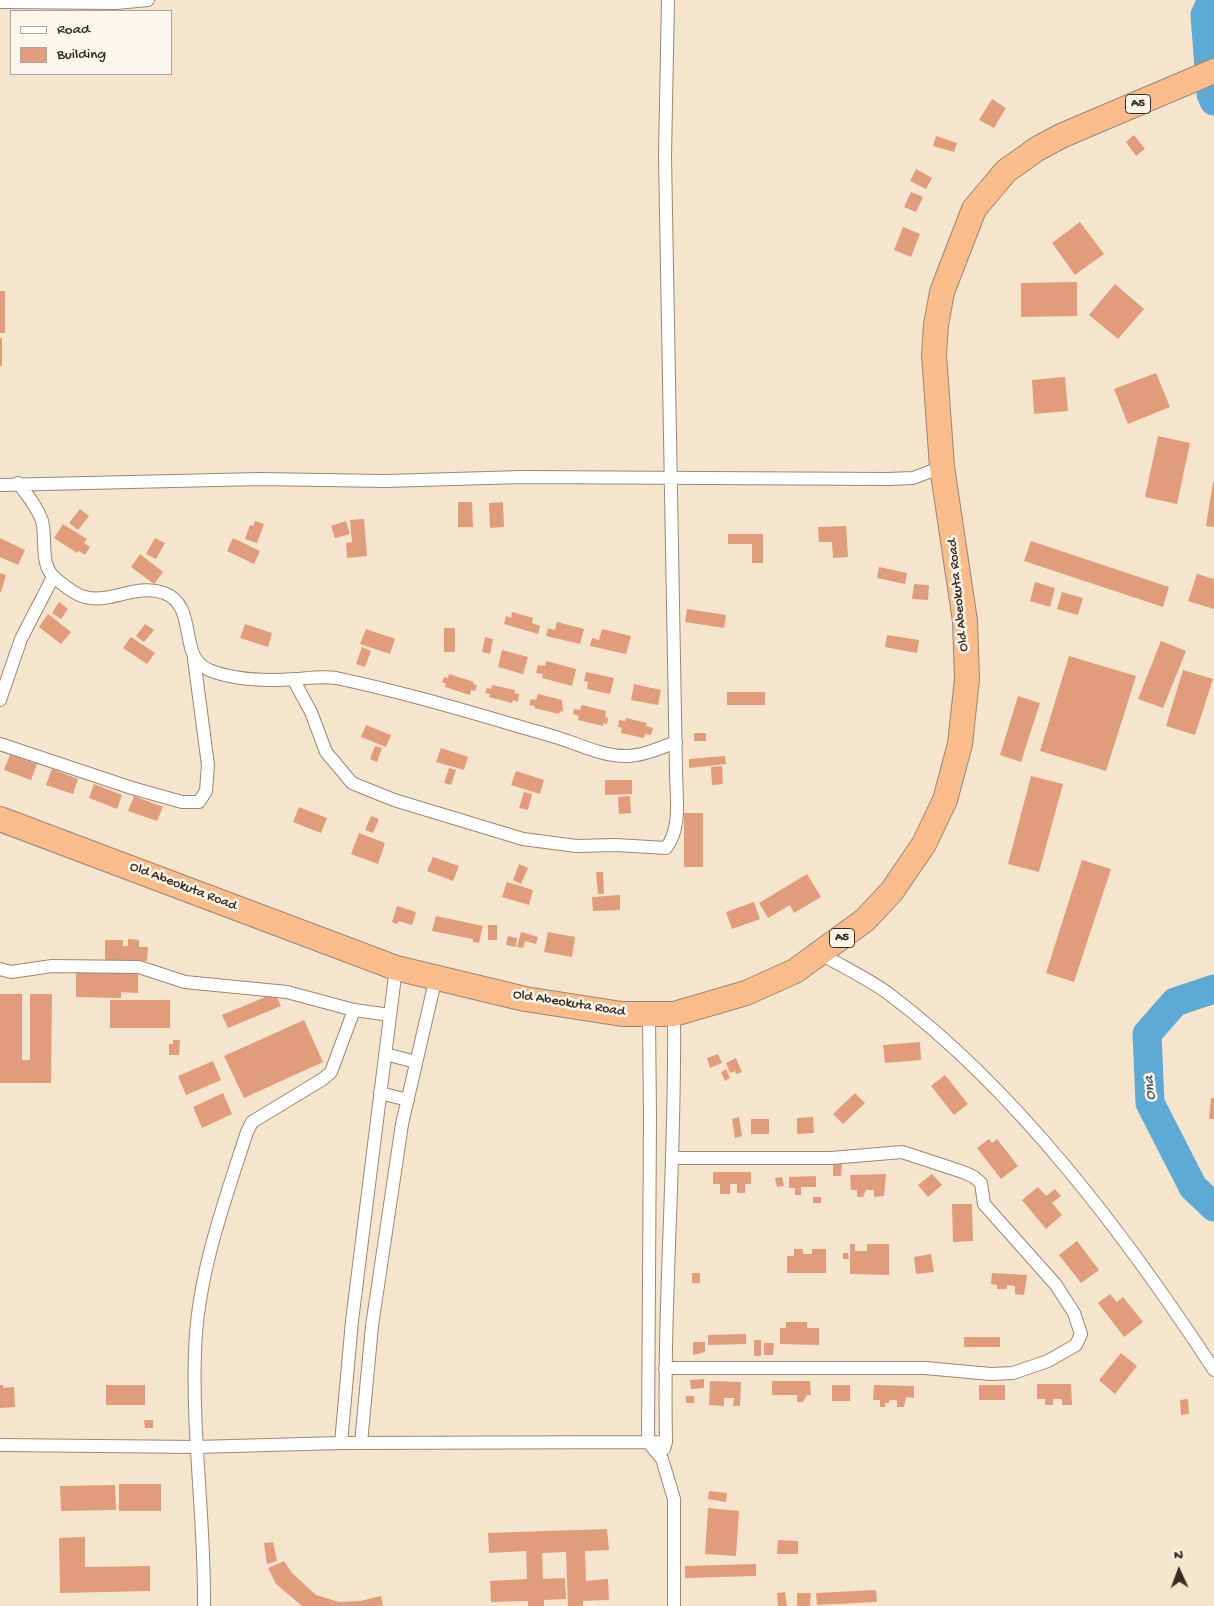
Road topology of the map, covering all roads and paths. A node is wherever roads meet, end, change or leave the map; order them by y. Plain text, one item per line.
1 (148, 0) edge
2 (668, 0) edge
3 (0, 2) edge
4 (1214, 71) edge
5 (942, 467) junction
6 (670, 478) junction
7 (18, 483) junction
8 (0, 485) edge
9 (53, 577) junction
10 (194, 659) junction
11 (293, 679) junction
12 (0, 700) edge
13 (676, 742) junction
14 (0, 744) edge
15 (0, 819) edge
16 (821, 954) junction
17 (396, 968) junction
18 (0, 969) edge
19 (436, 977) junction
20 (354, 1010) junction
21 (649, 1014) junction
22 (674, 1014) junction
23 (390, 1015) junction
24 (385, 1054) junction
25 (416, 1062) junction
26 (380, 1093) junction
27 (408, 1100) junction
28 (672, 1158) junction
29 (665, 1368) junction
30 (1214, 1370) edge
31 (648, 1442) junction
32 (666, 1442) junction
33 (341, 1443) junction
34 (361, 1443) junction
35 (0, 1445) edge
36 (196, 1447) junction
37 (662, 1459) junction
38 (204, 1606) edge
39 (674, 1606) edge

1 - 3 street
2 - 6 street
4 - 5 highway, Old Abeokuta Road / A5
5 - 6 street
5 - 16 highway, Old Abeokuta Road / A5
6 - 7 street
6 - 13 street
7 - 8 street
7 - 9 street
9 - 10 street
9 - 12 street
10 - 11 street
10 - 14 street
11 - 13 street
11 - 13 street
15 - 17 highway, Old Abeokuta Road / A5
16 - 22 highway, Old Abeokuta Road / A5
16 - 30 street
17 - 19 highway, Old Abeokuta Road / A5
17 - 23 street
18 - 20 street
19 - 21 highway, Old Abeokuta Road / A5
19 - 25 street
20 - 23 street
20 - 36 street
21 - 22 highway, Old Abeokuta Road / A5
21 - 31 street
22 - 28 street
23 - 24 street
24 - 25 street
24 - 26 street
25 - 27 street
26 - 27 street
26 - 33 street
27 - 34 street
28 - 29 street
28 - 29 street
29 - 32 street
31 - 32 street
31 - 34 street
31 - 37 street
32 - 37 street
33 - 34 street
33 - 36 street
35 - 36 street
36 - 38 street
37 - 39 street

